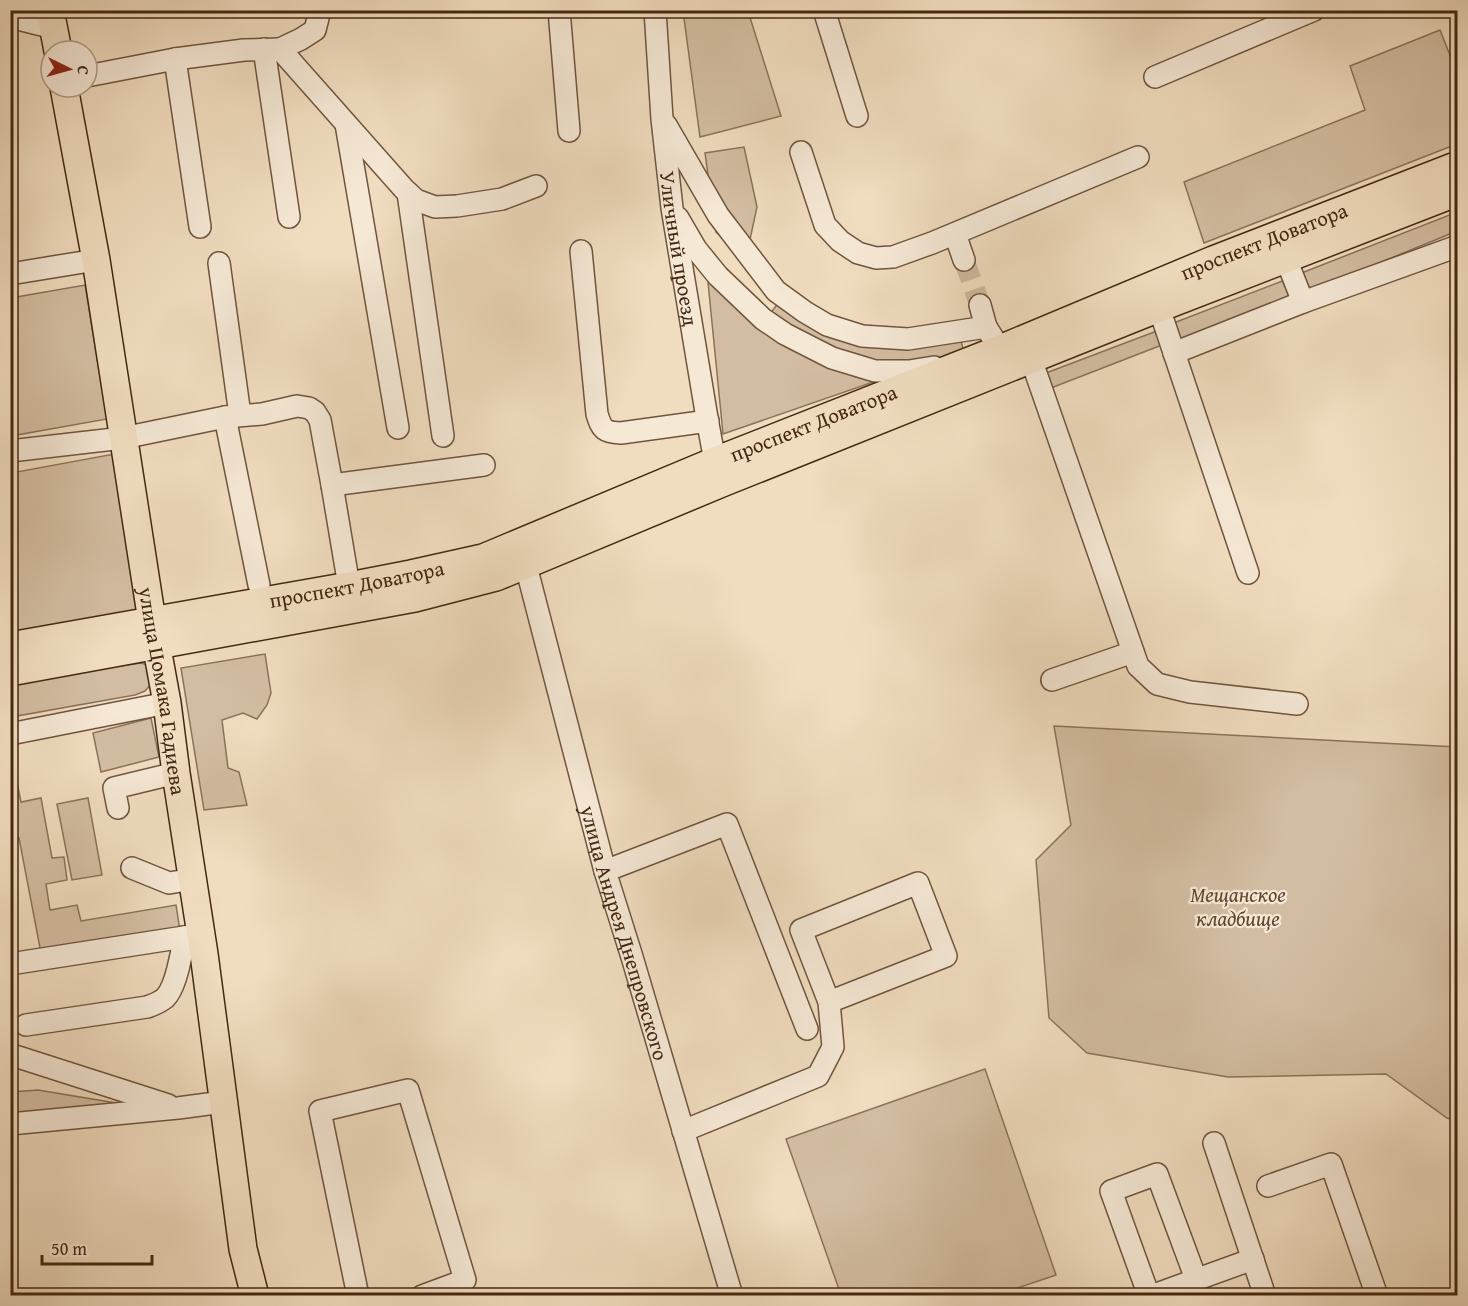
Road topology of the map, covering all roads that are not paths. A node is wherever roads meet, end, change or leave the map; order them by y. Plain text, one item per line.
1 (320, 10) edge
2 (559, 10) edge
3 (655, 10) edge
4 (824, 10) edge
5 (1314, 10) edge
6 (10, 17) edge
7 (54, 30) edge
8 (272, 49) junction
9 (175, 59) junction
10 (99, 74) edge
11 (1155, 77) dead end
12 (66, 99) edge
13 (857, 116) dead end
14 (662, 119) junction
15 (346, 123) junction
16 (569, 131) dead end
17 (801, 152) dead end
18 (1138, 157) dead end
19 (1458, 165) edge
20 (536, 186) dead end
21 (1458, 192) edge
22 (408, 193) junction
23 (672, 208) junction
24 (289, 217) dead end
25 (201, 227) dead end
26 (955, 234) junction
27 (1458, 246) edge
28 (581, 251) dead end
29 (1286, 259) junction
30 (96, 260) junction
31 (964, 260) tunnel mouth
32 (219, 263) dead end
33 (10, 274) edge
34 (1303, 302) junction
35 (980, 305) tunnel mouth
36 (1159, 308) junction
37 (993, 338) junction
38 (1174, 353) junction
39 (1031, 359) junction
40 (968, 362) junction
41 (233, 416) junction
42 (708, 421) junction
43 (398, 428) dead end
44 (442, 436) dead end
45 (123, 438) junction
46 (10, 452) edge
47 (484, 465) dead end
48 (719, 472) junction
49 (332, 485) junction
50 (526, 566) junction
51 (1248, 573) dead end
52 (259, 585) dead end
53 (349, 586) junction
54 (154, 633) junction
55 (10, 646) edge
56 (1133, 652) junction
57 (10, 672) edge
58 (1052, 680) dead end
59 (167, 703) junction
60 (1297, 704) dead end
61 (10, 734) edge
62 (176, 773) junction
63 (118, 808) dead end
64 (132, 868) dead end
65 (605, 871) junction
66 (193, 879) junction
67 (193, 936) junction
68 (11, 961) edge
69 (829, 1002) junction
70 (26, 1025) dead end
71 (807, 1029) dead end
72 (15, 1056) dead end
73 (223, 1102) junction
74 (177, 1108) junction
75 (10, 1124) edge
76 (683, 1131) junction
77 (1214, 1143) dead end
78 (1268, 1186) dead end
79 (1253, 1259) junction
80 (1196, 1279) junction
81 (255, 1296) edge
82 (358, 1296) edge
83 (422, 1296) edge
84 (732, 1296) edge
85 (1150, 1296) edge
86 (1265, 1296) edge
87 (1377, 1296) edge

1 - 8 street
2 - 16 street
3 - 14 street, Уличный проезд
4 - 13 street
5 - 11 street
6 - 7 street
8 - 9 street
8 - 15 street
8 - 24 street
9 - 10 street
9 - 25 street
12 - 30 main road, улица Цомака Гадиева
14 - 23 street, Уличный проезд
14 - 37 street
15 - 22 street
15 - 43 street
17 - 26 street
18 - 26 street
19 - 37 main road, проспект Доватора
20 - 22 street
21 - 29 main road, проспект Доватора
22 - 44 street
23 - 40 street
23 - 42 street, Уличный проезд
26 - 31 street
27 - 34 street
28 - 42 street
29 - 34 street
29 - 36 main road, проспект Доватора
30 - 33 street
30 - 45 main road, улица Цомака Гадиева
32 - 41 street
34 - 38 street
35 - 37 street
36 - 38 street
36 - 39 main road, проспект Доватора
37 - 40 main road, проспект Доватора
38 - 51 street
39 - 48 main road, проспект Доватора
39 - 56 street
40 - 48 main road, проспект Доватора
41 - 45 street
41 - 49 street
41 - 52 street
42 - 48 street, Уличный проезд
45 - 46 street
45 - 54 main road, улица Цомака Гадиева
47 - 49 street
48 - 50 main road, проспект Доватора
48 - 53 main road, проспект Доватора
49 - 53 street
50 - 54 main road, проспект Доватора
50 - 65 street, улица Андрея Днепровского
53 - 54 main road, проспект Доватора
54 - 55 main road
54 - 57 main road
54 - 59 main road, улица Цомака Гадиева
56 - 58 street
56 - 60 street
59 - 61 street
59 - 62 main road, улица Цомака Гадиева
62 - 63 street
62 - 66 main road, улица Цомака Гадиева
64 - 66 street
65 - 71 street
65 - 76 street, улица Андрея Днепровского
66 - 67 main road, улица Цомака Гадиева
67 - 68 street
67 - 70 street
67 - 73 main road, улица Цомака Гадиева
69 - 69 street
69 - 76 street
72 - 74 street
73 - 74 street
73 - 81 main road, улица Цомака Гадиева
74 - 75 street
76 - 84 street, улица Андрея Днепровского
77 - 79 street
78 - 87 street
79 - 80 street
79 - 86 street
80 - 85 street
80 - 85 street
82 - 83 street

